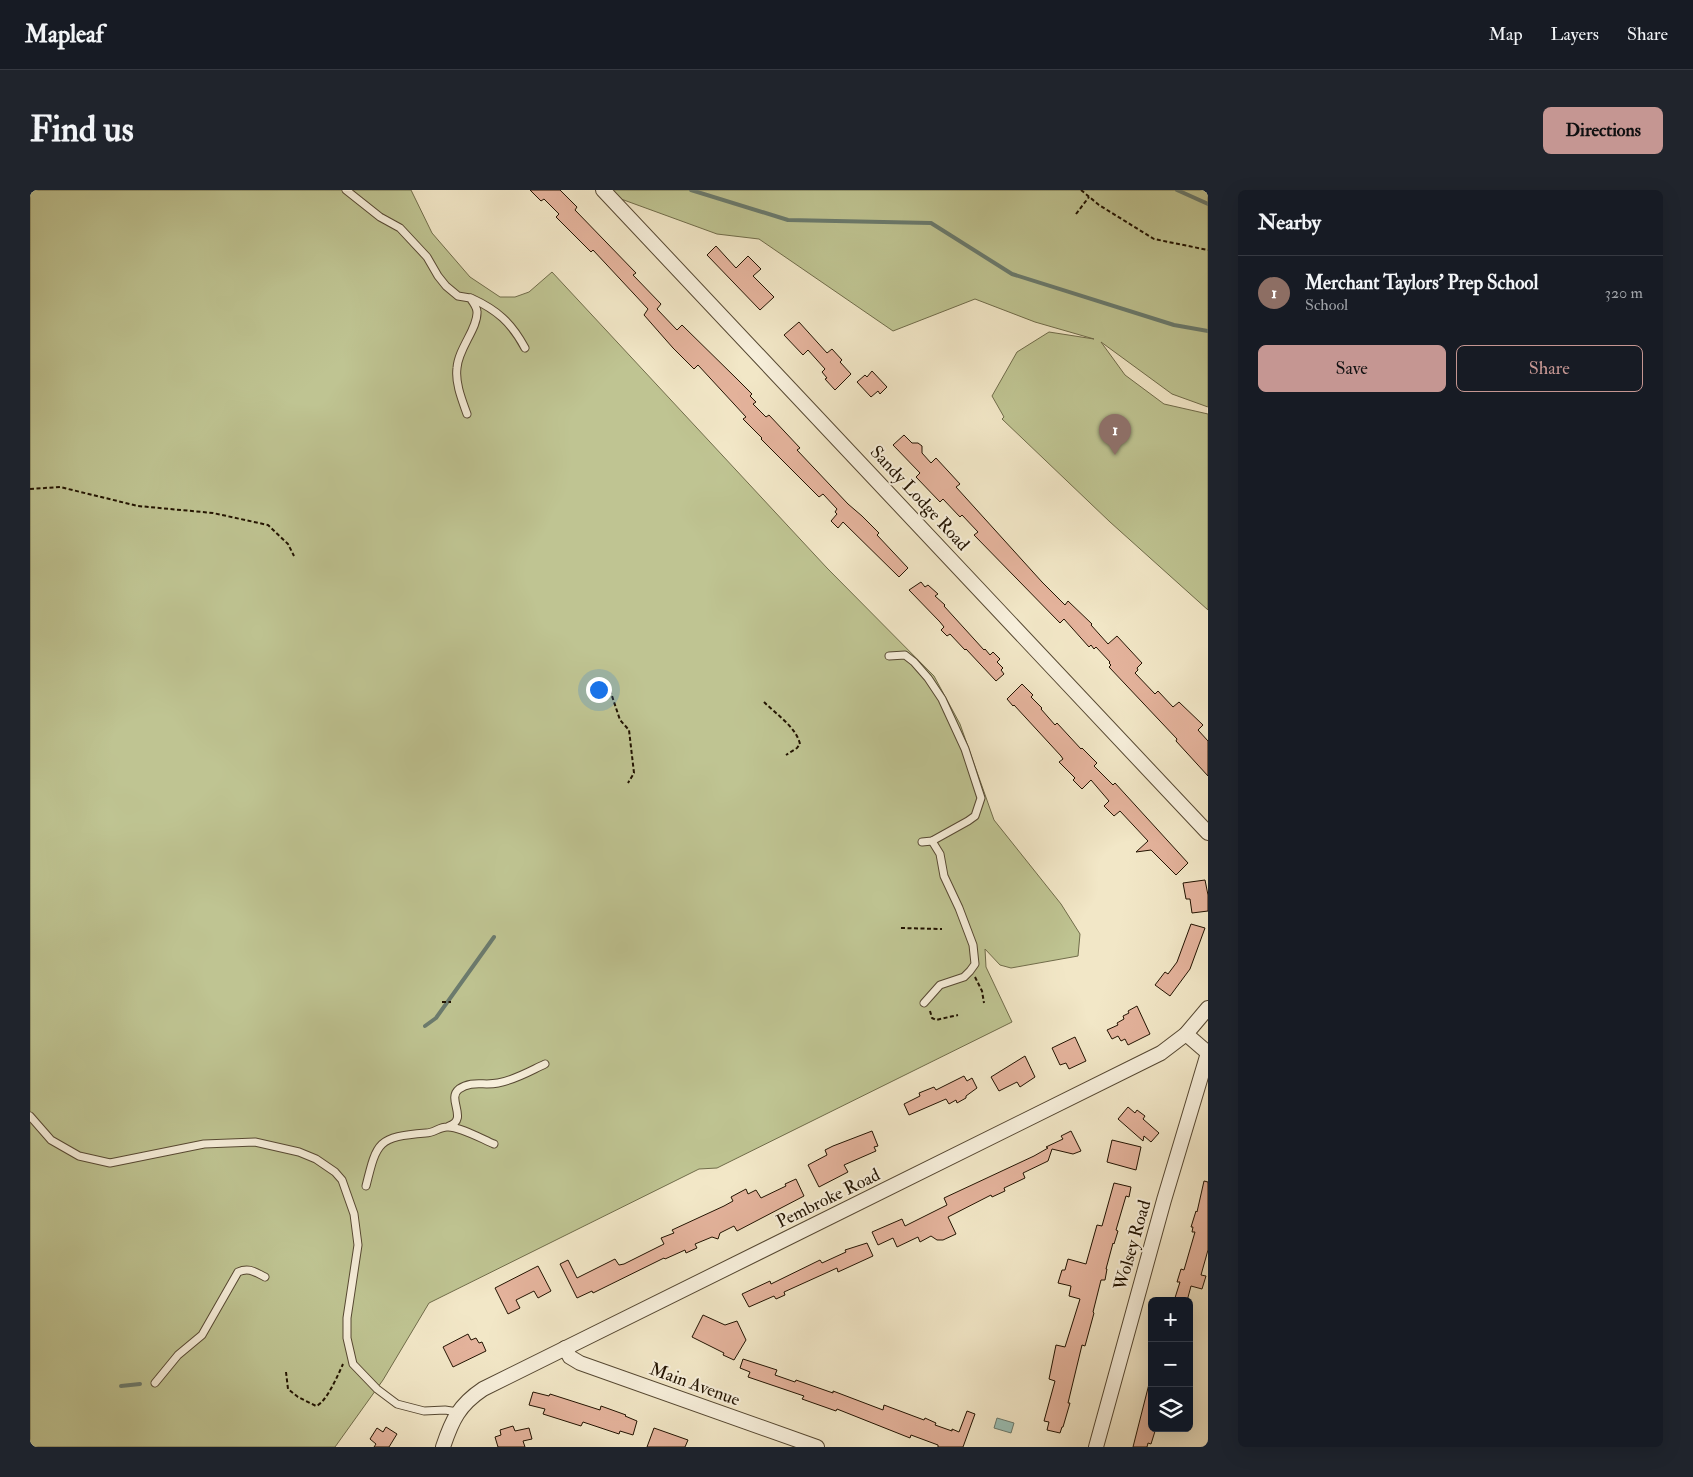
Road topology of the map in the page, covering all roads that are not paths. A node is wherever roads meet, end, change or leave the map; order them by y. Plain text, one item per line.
1 (346, 190) edge
2 (604, 190) edge
3 (470, 298) junction
4 (525, 348) dead end
5 (467, 414) dead end
6 (889, 656) dead end
7 (1208, 833) edge
8 (932, 840) junction
9 (922, 842) dead end
10 (927, 1000) road end
11 (1208, 1008) edge
12 (1186, 1034) junction
13 (1208, 1053) edge
14 (545, 1064) dead end
15 (30, 1116) edge
16 (450, 1126) junction
17 (494, 1144) dead end
18 (366, 1186) dead end
19 (265, 1277) dead end
20 (565, 1348) junction
21 (155, 1383) dead end
22 (458, 1412) junction
23 (443, 1447) edge
24 (817, 1447) edge
25 (1096, 1447) edge

1 - 3 lane
2 - 7 street, Sandy Lodge Road
3 - 4 lane
3 - 5 lane
6 - 8 lane
8 - 9 lane
8 - 10 lane
11 - 12 street, Pembroke Road
12 - 13 street
12 - 20 street, Pembroke Road
13 - 25 street, Wolsey Road
14 - 16 lane
15 - 22 lane
16 - 17 lane
16 - 18 lane
19 - 21 lane
20 - 22 street, Pembroke Road
20 - 24 street, Main Avenue
22 - 23 street, Pembroke Road

